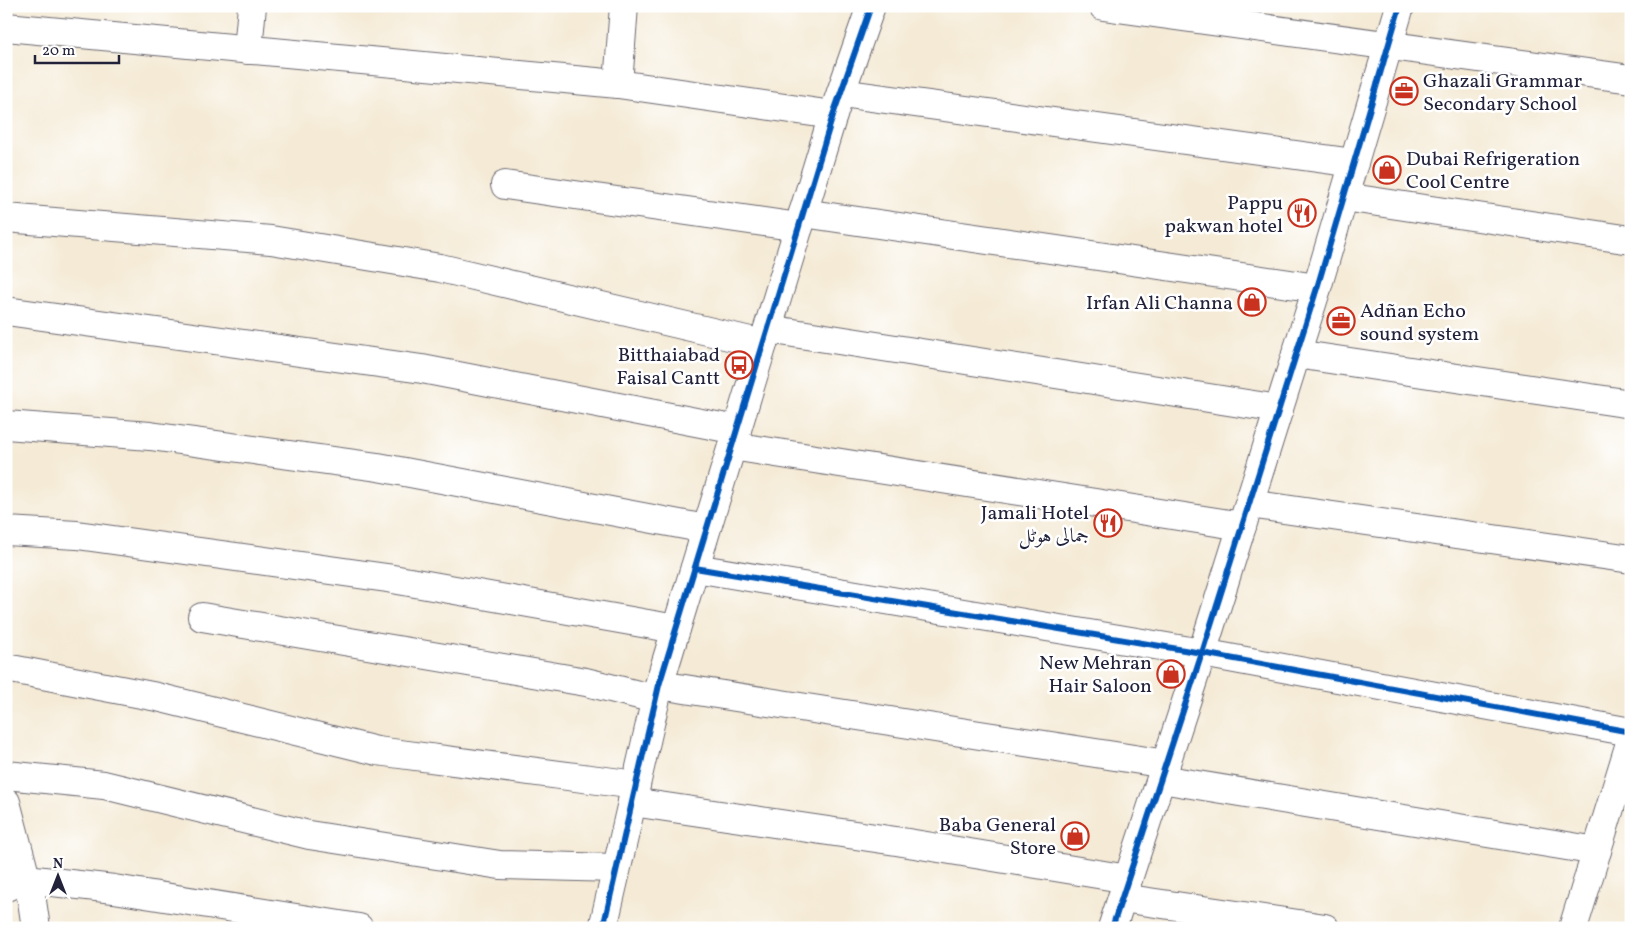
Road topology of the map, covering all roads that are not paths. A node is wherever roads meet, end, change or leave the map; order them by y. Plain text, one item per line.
1 (252, 6) edge
2 (624, 6) edge
3 (871, 6) edge
4 (1104, 6) edge
5 (1400, 6) edge
6 (6, 26) edge
7 (1389, 44) junction
8 (248, 50) junction
9 (1631, 79) edge
10 (618, 84) junction
11 (837, 104) junction
12 (1354, 163) junction
13 (505, 184) dead end
14 (1344, 196) junction
15 (6, 218) edge
16 (801, 220) junction
17 (1631, 240) edge
18 (1317, 288) junction
19 (6, 311) edge
20 (765, 336) junction
21 (1296, 354) junction
22 (1631, 404) edge
23 (1279, 409) junction
24 (6, 425) edge
25 (734, 438) junction
26 (1246, 515) junction
27 (706, 529) junction
28 (6, 531) edge
29 (1631, 559) edge
30 (695, 568) junction
31 (202, 617) dead end
32 (676, 629) junction
33 (1202, 653) junction
34 (6, 668) edge
35 (657, 692) junction
36 (1631, 732) edge
37 (1631, 740) edge
38 (1164, 771) junction
39 (6, 774) edge
40 (634, 794) junction
41 (6, 802) edge
42 (1621, 808) edge
43 (1597, 851) junction
44 (616, 868) junction
45 (16, 883) edge
46 (1125, 888) junction
47 (36, 928) edge
48 (359, 928) edge
49 (603, 928) edge
50 (1112, 928) edge
51 (1325, 928) edge
52 (1573, 928) edge

1 - 8 street
2 - 10 street
3 - 11 street
4 - 7 street
5 - 7 street
6 - 8 street
7 - 9 street
7 - 12 street
8 - 10 street
10 - 11 street
11 - 12 street
11 - 16 street
12 - 14 street
13 - 16 street
14 - 17 street
14 - 18 street
15 - 20 street
16 - 18 street
16 - 20 street
18 - 21 street
19 - 25 street
20 - 23 street
20 - 25 street
21 - 22 street
21 - 23 street
23 - 26 street
24 - 27 street
25 - 26 street
25 - 27 street
26 - 29 street
26 - 33 street
27 - 30 street
28 - 32 street
30 - 32 street
30 - 33 street
31 - 35 street
32 - 35 street
33 - 36 street
33 - 38 street
34 - 40 street
35 - 38 street
35 - 40 street
37 - 42 street
38 - 43 street
38 - 46 street
39 - 44 street
40 - 44 street
40 - 46 street
41 - 45 street
42 - 43 street
43 - 52 street
44 - 49 street
45 - 47 street
45 - 48 street
46 - 50 street
46 - 51 street

